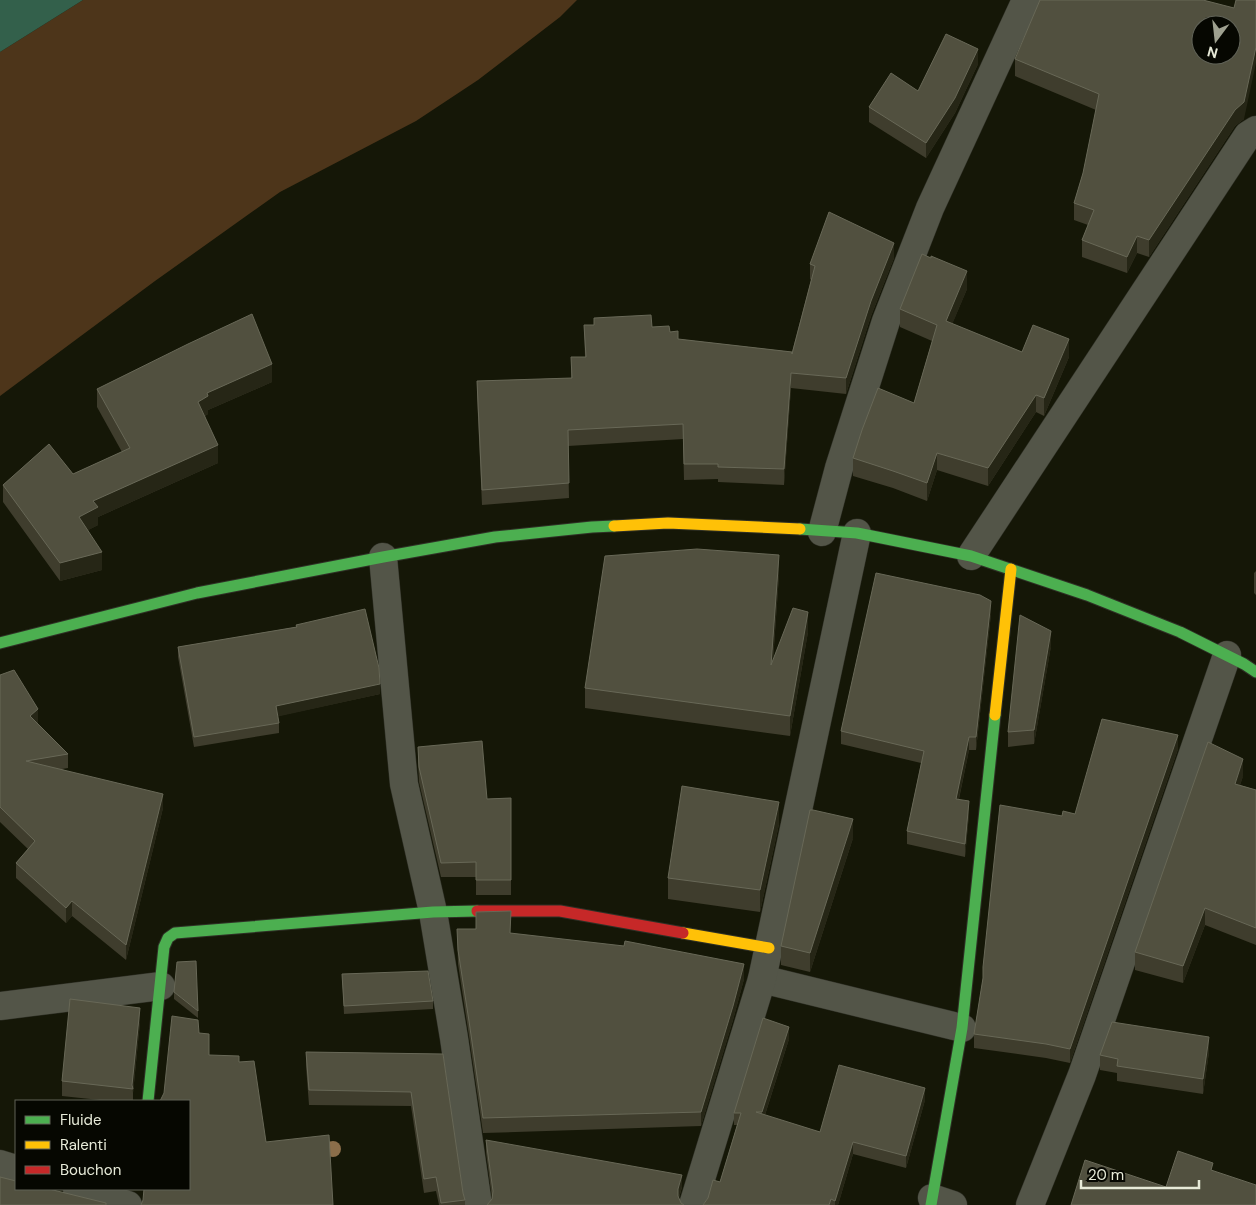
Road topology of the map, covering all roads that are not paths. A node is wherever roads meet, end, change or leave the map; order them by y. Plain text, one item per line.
1 (1026, 0) edge
2 (1256, 130) edge
3 (822, 532) junction
4 (857, 533) junction
5 (971, 556) junction
6 (383, 557) junction
7 (1011, 569) junction
8 (0, 643) edge
9 (1226, 655) junction
10 (1256, 672) edge
11 (433, 912) junction
12 (769, 948) junction
13 (762, 979) junction
14 (161, 986) junction
15 (0, 1006) edge
16 (962, 1028) junction
17 (148, 1100) edge
18 (0, 1164) edge
19 (15, 1169) edge
20 (80, 1190) edge
21 (139, 1190) edge
22 (939, 1203) edge
23 (128, 1205) edge
24 (137, 1205) edge
25 (478, 1205) edge
26 (693, 1205) edge
27 (1030, 1205) edge

1 - 3 street
2 - 5 street
3 - 4 street
3 - 6 street
4 - 5 street
4 - 12 street
5 - 7 street
6 - 8 street
6 - 11 street
7 - 9 street
7 - 16 street
9 - 10 street
9 - 27 street
11 - 12 street
11 - 14 street
11 - 25 street
12 - 13 street
13 - 16 street
13 - 26 street
14 - 15 street
14 - 17 street
16 - 22 street
18 - 19 street
20 - 23 street
21 - 24 street

